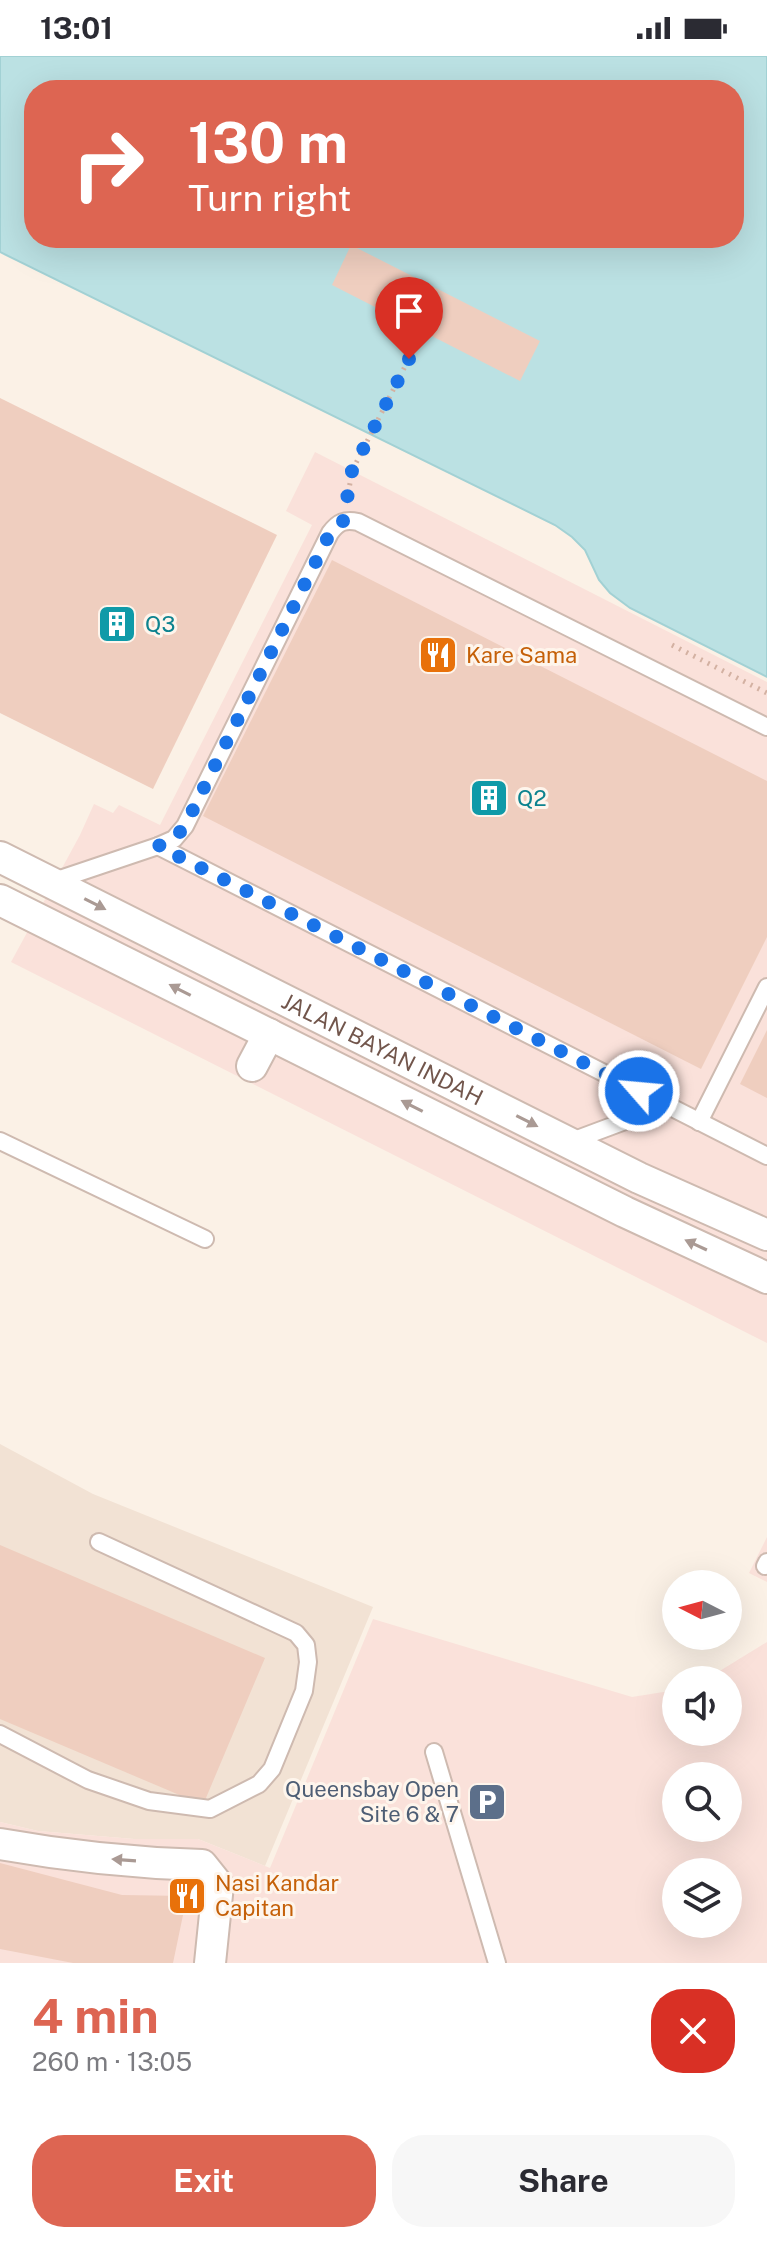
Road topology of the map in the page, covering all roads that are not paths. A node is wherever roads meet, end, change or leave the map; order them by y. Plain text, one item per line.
1 (767, 727) edge
2 (158, 846) junction
3 (0, 857) edge
4 (51, 882) junction
5 (0, 900) edge
6 (767, 987) edge
7 (269, 1034) junction
8 (252, 1066) dead end
9 (668, 1105) junction
10 (699, 1122) junction
11 (0, 1141) edge
12 (569, 1142) junction
13 (767, 1156) edge
14 (767, 1235) edge
15 (205, 1239) dead end
16 (767, 1278) edge
17 (99, 1542) dead end
18 (0, 1734) edge
19 (434, 1752) dead end
20 (0, 1844) edge
21 (210, 1963) edge
22 (497, 1963) edge

1 - 2 lane
2 - 4 lane
2 - 9 lane
3 - 4 street, JALAN BAYAN INDAH
4 -> 12 street, JALAN BAYAN INDAH
7 -> 5 street, JALAN BAYAN INDAH
6 - 10 lane
7 - 8 street
16 -> 7 street, JALAN BAYAN INDAH
9 - 10 lane
9 - 12 lane
10 - 13 lane
11 - 15 lane
12 - 14 street, JALAN BAYAN INDAH
17 - 18 lane
19 - 22 lane
21 -> 20 street

